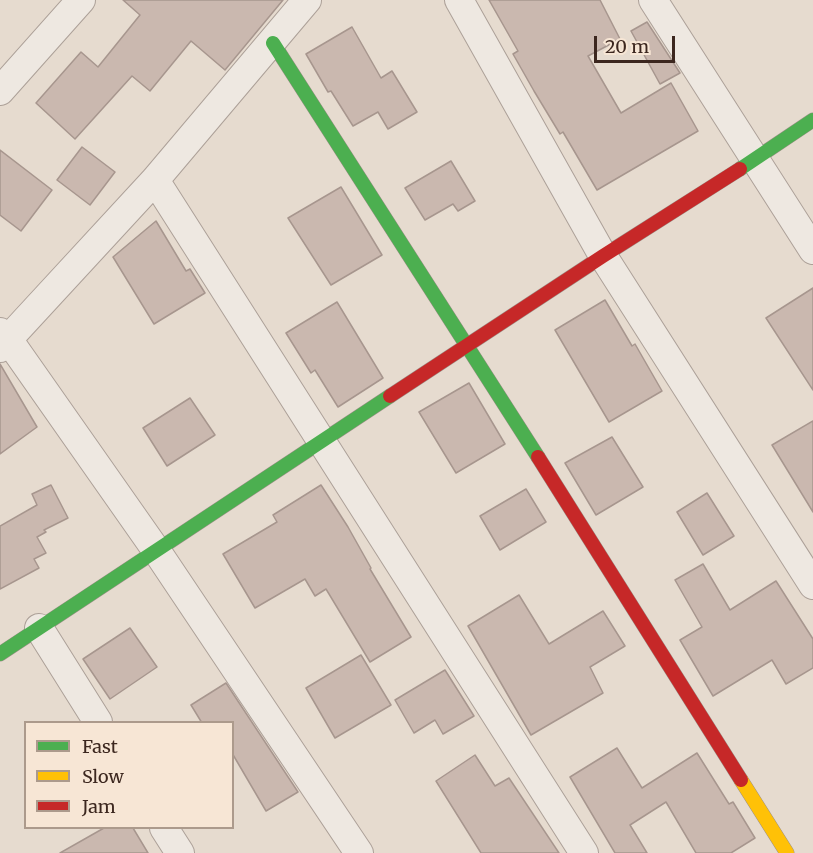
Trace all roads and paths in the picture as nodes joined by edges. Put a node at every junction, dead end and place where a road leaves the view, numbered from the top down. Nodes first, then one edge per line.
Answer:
1 (81, 0) edge
2 (307, 0) edge
3 (459, 0) edge
4 (652, 0) edge
5 (273, 43) junction
6 (0, 91) edge
7 (813, 120) edge
8 (757, 159) junction
9 (155, 180) junction
10 (813, 250) edge
11 (603, 256) junction
12 (3, 339) edge
13 (468, 346) junction
14 (321, 440) junction
15 (156, 550) junction
16 (813, 585) edge
17 (39, 628) junction
18 (0, 654) edge
19 (97, 721) edge
20 (165, 829) edge
21 (180, 853) edge
22 (359, 853) edge
23 (584, 853) edge
24 (787, 853) edge

1 - 6 street
2 - 5 street
3 - 11 street
4 - 8 street
5 - 9 street
5 - 13 street
7 - 8 street
8 - 10 street
8 - 11 street
9 - 12 street
9 - 14 street
11 - 13 street
11 - 16 street
12 - 15 street
13 - 14 street
13 - 24 street
14 - 15 street
14 - 23 street
15 - 17 street
15 - 22 street
17 - 18 street
17 - 19 street
20 - 21 street

